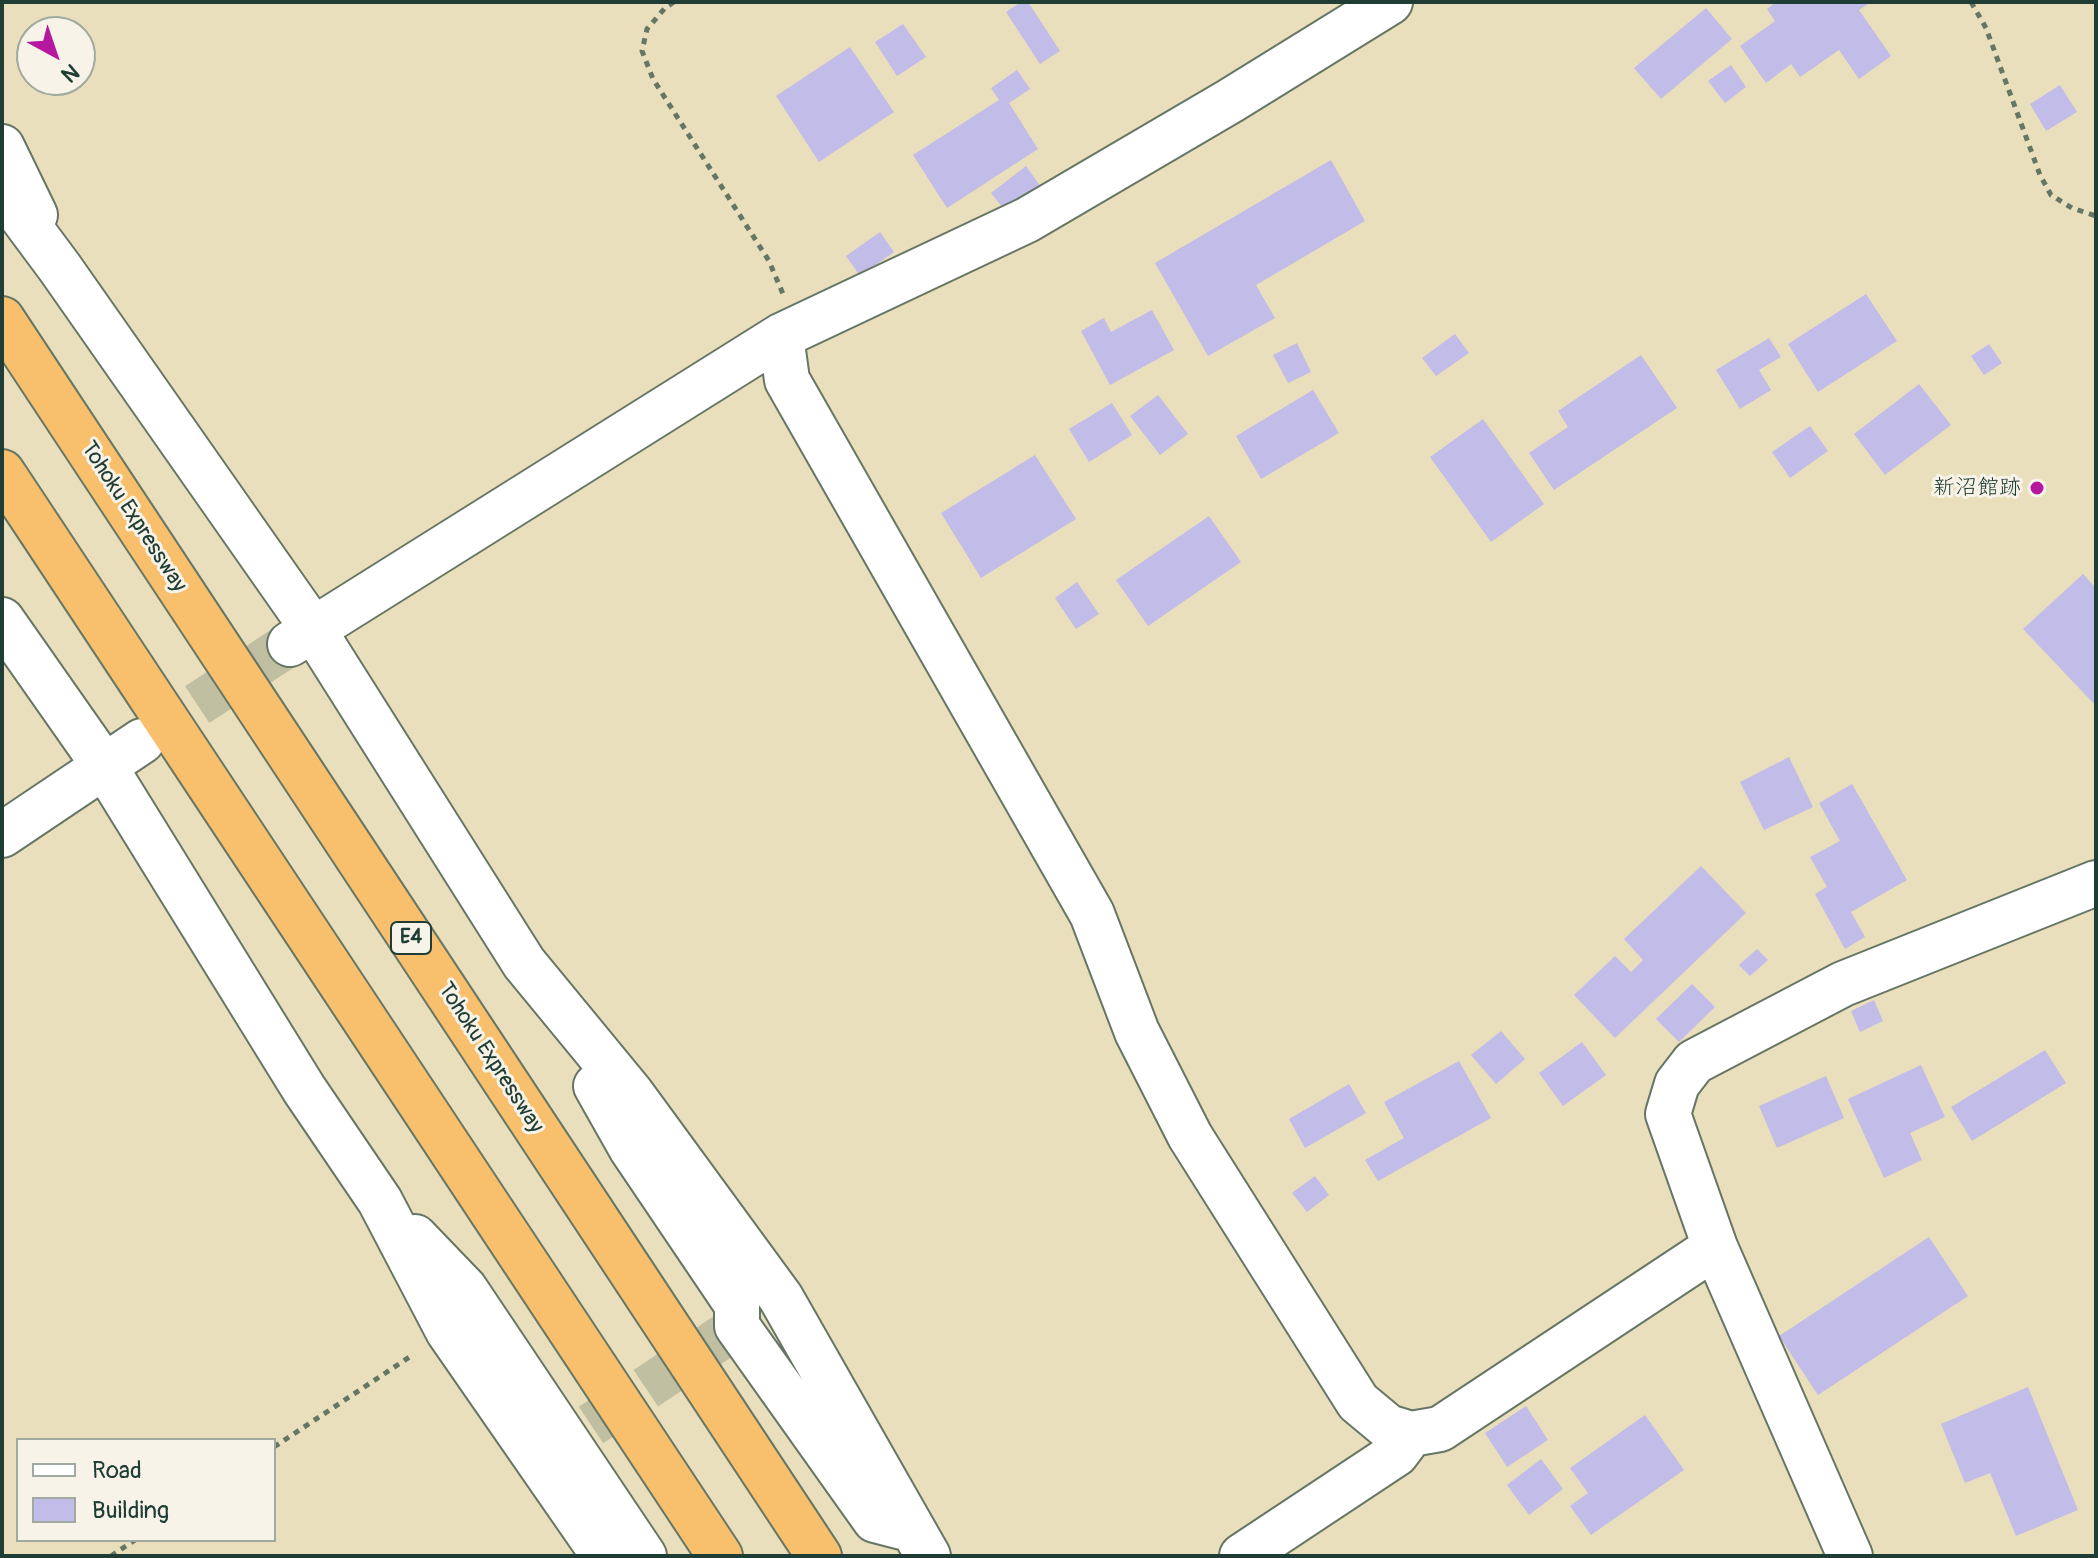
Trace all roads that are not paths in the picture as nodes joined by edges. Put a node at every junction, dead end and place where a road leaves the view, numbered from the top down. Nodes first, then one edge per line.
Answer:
1 (1390, 2) edge
2 (2, 147) edge
3 (2, 190) edge
4 (60, 268) junction
5 (2, 319) edge
6 (787, 333) junction
7 (2, 472) edge
8 (2, 620) edge
9 (300, 637) junction
10 (142, 741) tunnel mouth
11 (105, 767) junction
12 (2, 835) edge
13 (2096, 883) edge
14 (524, 963) junction
15 (380, 1201) junction
16 (1715, 1247) junction
17 (1411, 1434) junction
18 (919, 1542) edge
19 (1843, 1550) edge
20 (604, 1556) edge
21 (644, 1556) edge
22 (720, 1556) edge
23 (819, 1556) edge
24 (1242, 1556) edge

1 - 6 street
2 - 4 street
3 - 4 street
4 - 9 street
5 - 23 highway, Tohoku Expressway / E4
6 - 9 street
6 - 17 street
7 - 22 highway
8 - 11 street
9 - 14 street
10 - 11 street
11 - 12 street
11 - 15 street
13 - 16 street
14 - 18 street
14 - 18 street
15 - 20 street
15 - 21 street
16 - 17 street
16 - 19 street
17 - 24 street

